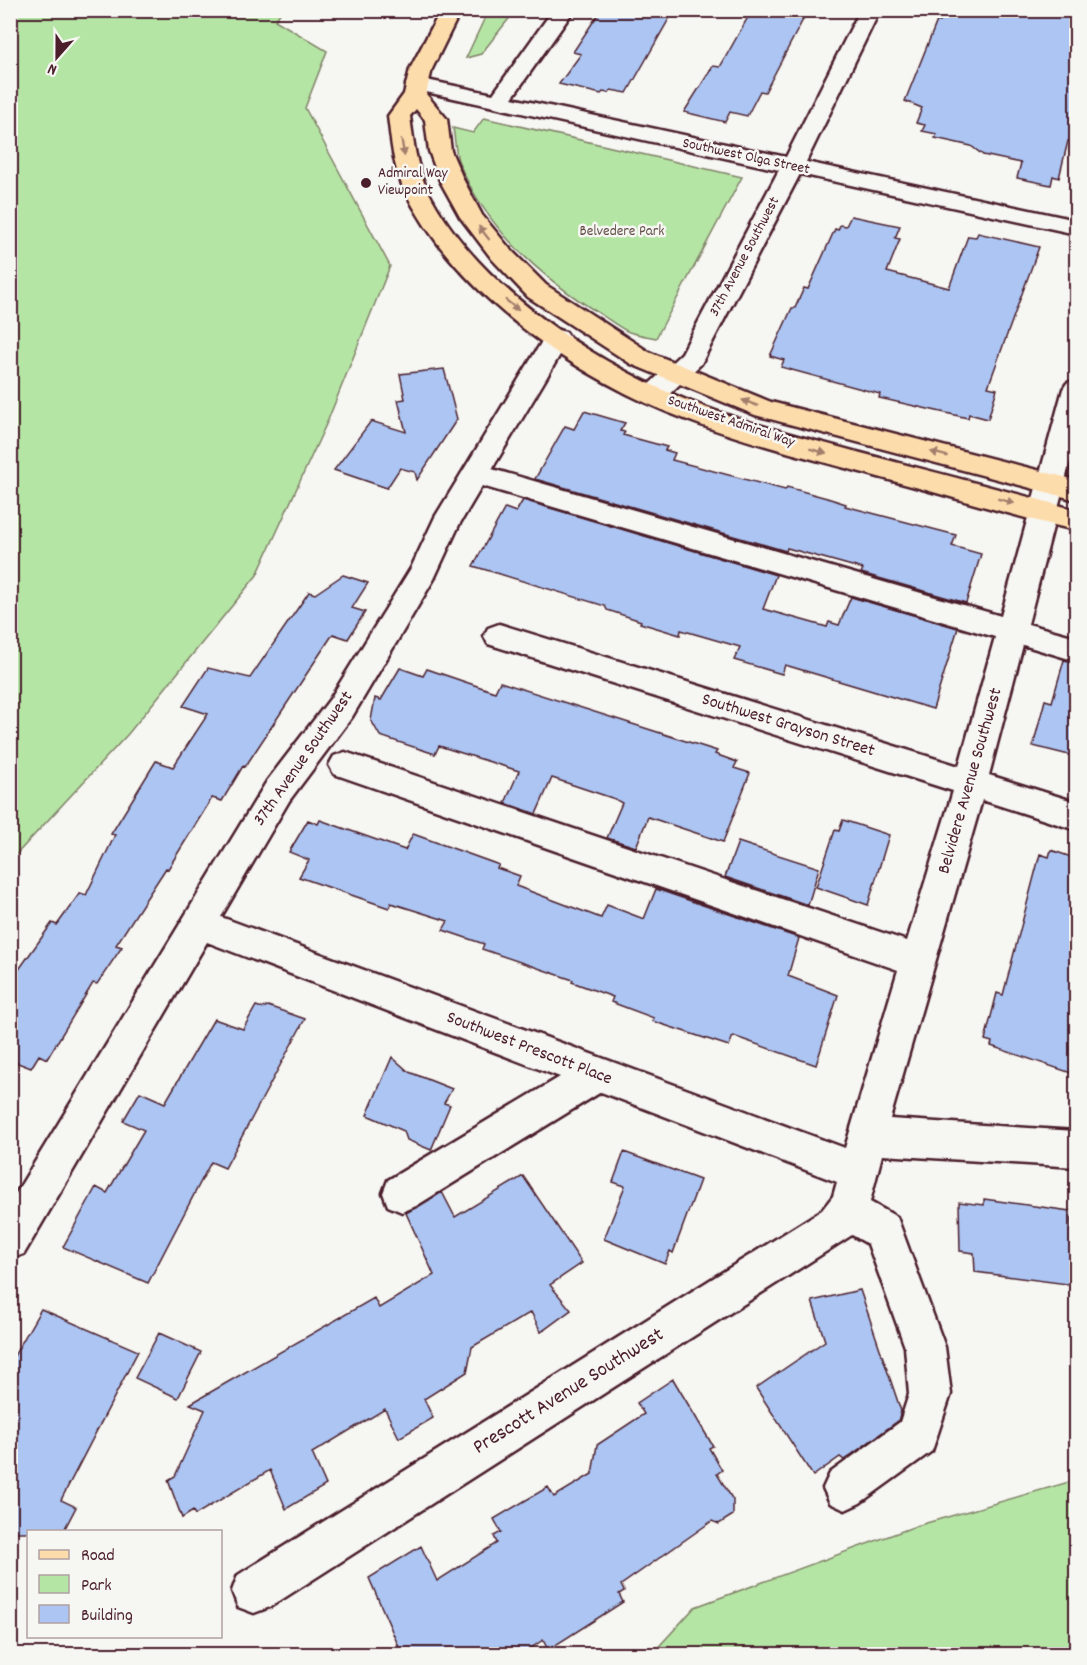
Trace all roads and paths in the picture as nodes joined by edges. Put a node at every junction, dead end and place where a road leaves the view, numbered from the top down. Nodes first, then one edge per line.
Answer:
1 (451, 10) edge
2 (564, 10) edge
3 (870, 10) edge
4 (416, 90) junction
5 (498, 102) junction
6 (792, 167) junction
7 (1077, 227) edge
8 (557, 339) junction
9 (675, 374) junction
10 (1077, 389) edge
11 (652, 395) junction
12 (475, 474) junction
13 (1058, 495) edge
14 (1077, 520) edge
15 (1012, 630) junction
16 (499, 636) dead end
17 (1077, 649) edge
18 (345, 765) dead end
19 (971, 783) junction
20 (1077, 816) edge
21 (200, 924) junction
22 (920, 961) junction
23 (597, 1075) junction
24 (1077, 1149) edge
25 (863, 1154) junction
26 (402, 1192) dead end
27 (846, 1210) junction
28 (10, 1240) edge
29 (844, 1488) dead end
30 (254, 1591) dead end

1 - 4 main road, Southwest Admiral Way
2 - 5 street
3 - 6 street, 37th Avenue Southwest
4 - 5 street, Southwest Olga Street
4 -> 8 main road, Southwest Admiral Way
9 -> 4 main road, Southwest Admiral Way
5 - 6 street, Southwest Olga Street
6 - 7 street, Southwest Olga Street
6 - 9 street, 37th Avenue Southwest
8 - 11 main road, Southwest Admiral Way
8 - 12 street, 37th Avenue Southwest
9 - 11 street, 37th Avenue Southwest
13 -> 9 main road, Southwest Admiral Way
10 - 13 street, Belvidere Avenue Southwest
11 -> 13 main road, Southwest Admiral Way
12 - 15 street
12 - 21 street, 37th Avenue Southwest
13 - 14 main road, Southwest Admiral Way
13 - 15 street, Belvidere Avenue Southwest
15 - 17 street
15 - 19 street, Belvidere Avenue Southwest
16 - 19 street, Southwest Grayson Street
18 - 22 street
19 - 20 street, Southwest Grayson Street
19 - 22 street, Belvidere Avenue Southwest
21 - 23 street, Southwest Prescott Place
21 - 28 street, 37th Avenue Southwest
22 - 25 street, Belvidere Avenue Southwest
23 - 25 street, Southwest Prescott Place
23 - 26 street
24 - 25 street
25 - 27 street, Prescott Avenue Southwest
27 - 29 street
27 - 30 street, Prescott Avenue Southwest

